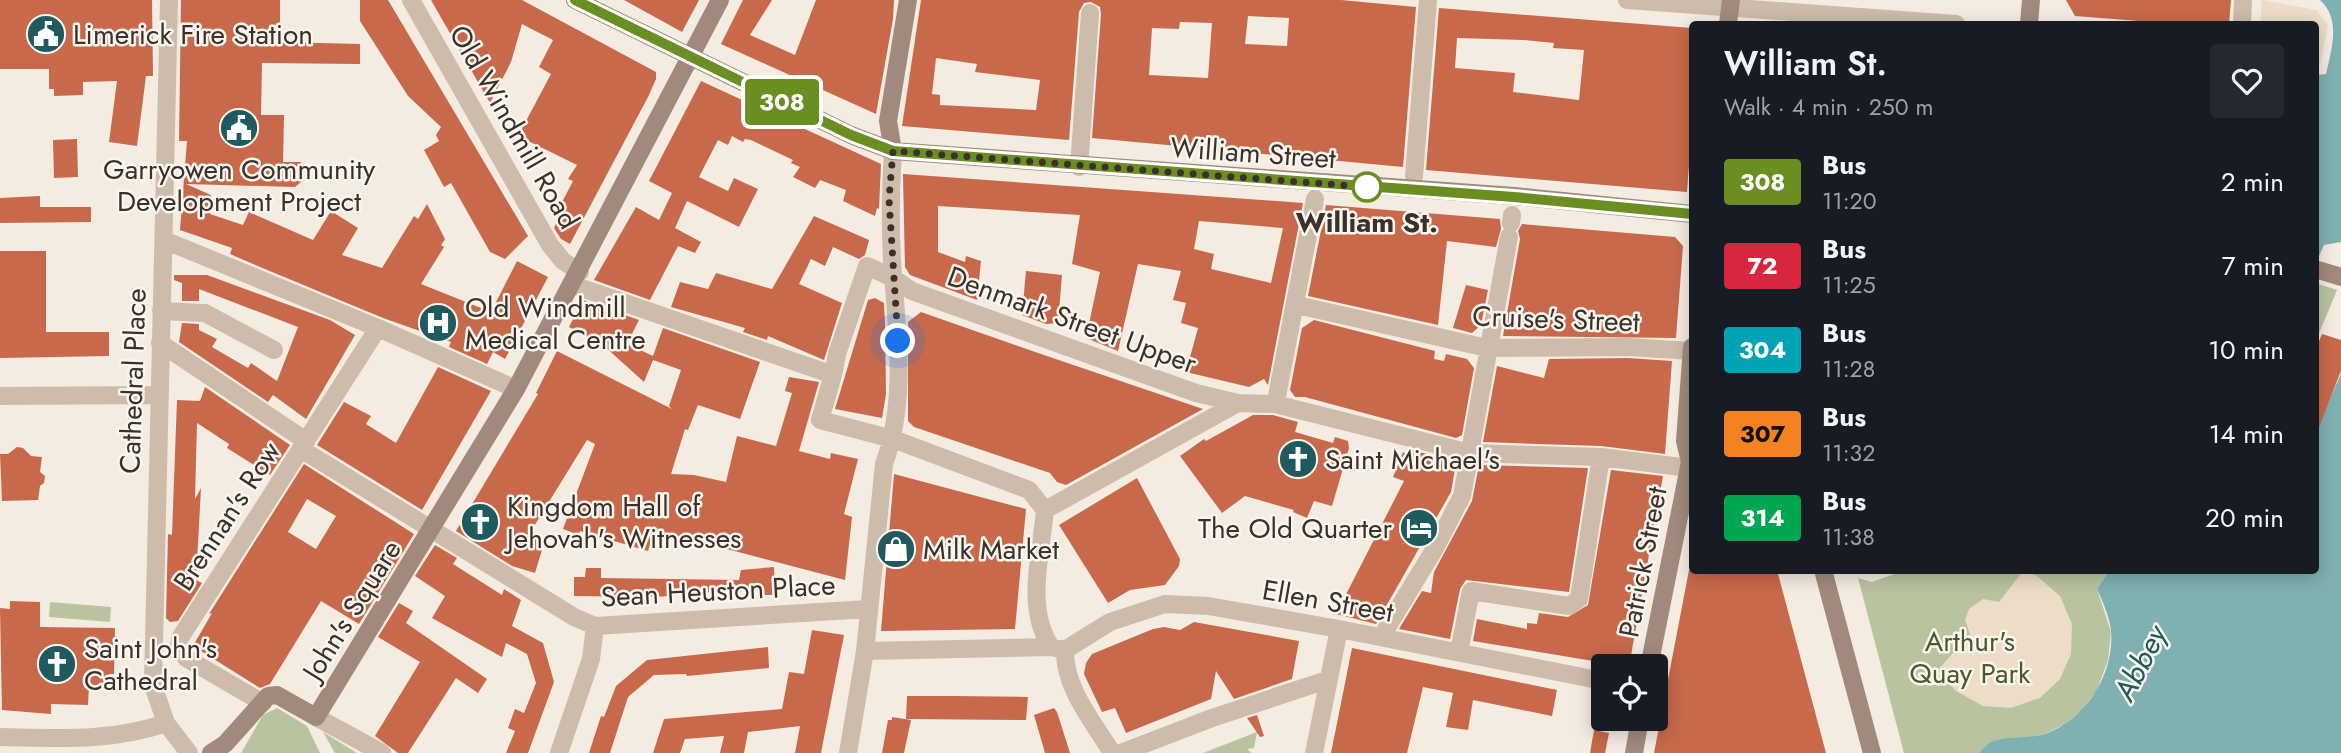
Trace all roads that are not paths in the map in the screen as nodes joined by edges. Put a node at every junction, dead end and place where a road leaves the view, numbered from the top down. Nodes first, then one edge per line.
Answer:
1 (169, 0) edge
2 (411, 0) edge
3 (575, 0) edge
4 (720, 0) edge
5 (908, 0) edge
6 (1428, 0) edge
7 (1627, 0) edge
8 (2031, 0) edge
9 (2243, 0) edge
10 (1730, 11) edge
11 (1090, 13) dead end
12 (1839, 20) edge
13 (1868, 21) edge
14 (2029, 21) edge
15 (2242, 21) edge
16 (690, 57) junction
17 (893, 151) junction
18 (1079, 167) junction
19 (1414, 176) dead end
20 (1315, 200) dead end
21 (1689, 214) edge
22 (1511, 225) dead end
23 (164, 240) junction
24 (2319, 270) edge
25 (2341, 277) edge
26 (577, 278) junction
27 (893, 278) junction
28 (1297, 305) junction
29 (161, 312) junction
30 (378, 328) junction
31 (160, 343) junction
32 (1487, 348) junction
33 (274, 349) dead end
34 (1689, 349) edge
35 (833, 374) junction
36 (1689, 388) edge
37 (516, 389) junction
38 (158, 394) junction
39 (0, 396) edge
40 (1277, 396) dead end
41 (1238, 403) junction
42 (893, 439) junction
43 (303, 445) junction
44 (1469, 453) junction
45 (1689, 456) edge
46 (1601, 457) junction
47 (1689, 463) edge
48 (1689, 473) edge
49 (1045, 510) junction
50 (432, 531) junction
51 (1824, 574) edge
52 (868, 609) junction
53 (595, 626) junction
54 (1339, 629) junction
55 (1386, 629) dead end
56 (1058, 648) junction
57 (865, 651) junction
58 (1459, 652) junction
59 (1652, 654) edge
60 (1591, 679) edge
61 (1327, 680) junction
62 (263, 704) junction
63 (316, 718) junction
64 (166, 723) junction
65 (1638, 731) edge
66 (0, 737) edge
67 (189, 753) edge
68 (211, 753) edge
69 (382, 753) edge
70 (559, 753) edge
71 (849, 753) edge
72 (1112, 753) edge
73 (1121, 753) edge
74 (1314, 753) edge
75 (1634, 753) edge
76 (1872, 753) edge

1 - 23 street, Cathedral Place
2 - 26 street, Old Windmill Road
3 - 16 main road, William Street
4 - 16 main road, John's Square
5 - 17 main road
6 - 19 street
7 - 10 street
8 - 14 main road
9 - 15 street
10 - 12 street
11 - 18 street
12 - 13 street
16 - 17 main road, William Street
16 - 26 main road, John's Square
17 - 18 main road, William Street
17 - 27 street
18 - 21 main road, William Street
20 - 28 street
22 - 32 street
23 - 29 street, Cathedral Place
23 - 30 street
24 - 25 main road
26 - 35 street
26 - 37 main road, John's Square
27 - 35 street, Denmark Street Upper
27 - 41 street, Denmark Street Upper
27 - 42 street
28 - 32 street, Cruise's Street
28 - 40 street
29 - 31 street, Cathedral Place
29 - 33 street
30 - 37 street
30 - 43 street, Brennan's Row
31 - 38 street, Cathedral Place
31 - 43 street, Sean Heuston Place
32 - 34 street, Cruise's Street
32 - 44 street
35 - 42 street
36 - 45 main road, Patrick Street
37 - 50 main road, John's Square
38 - 39 street
38 - 64 street, Cathedral Place
41 - 44 street, Denmark Street Upper
41 - 49 street
42 - 49 street
42 - 52 street
43 - 50 street, Sean Heuston Place
43 - 62 street, Brennan's Row
44 - 46 street, Denmark Street Upper
44 - 55 street
46 - 47 street, Denmark Street Upper
46 - 58 street
48 - 59 main road, Patrick Street
49 - 56 street
50 - 53 street, Sean Heuston Place
50 - 63 main road, John's Square
51 - 76 main road
52 - 53 street, Sean Heuston Place
52 - 57 street
53 - 70 street
54 - 56 street, Ellen Street
54 - 58 street, Ellen Street
54 - 61 street
56 - 57 street
56 - 72 street
57 - 71 street
58 - 60 street, Ellen Street
61 - 73 street
61 - 74 street
62 - 63 main road, John's Square
62 - 68 main road
63 - 69 street, John's Square
64 - 66 street
64 - 67 street, Cathedral Place
65 - 75 main road

